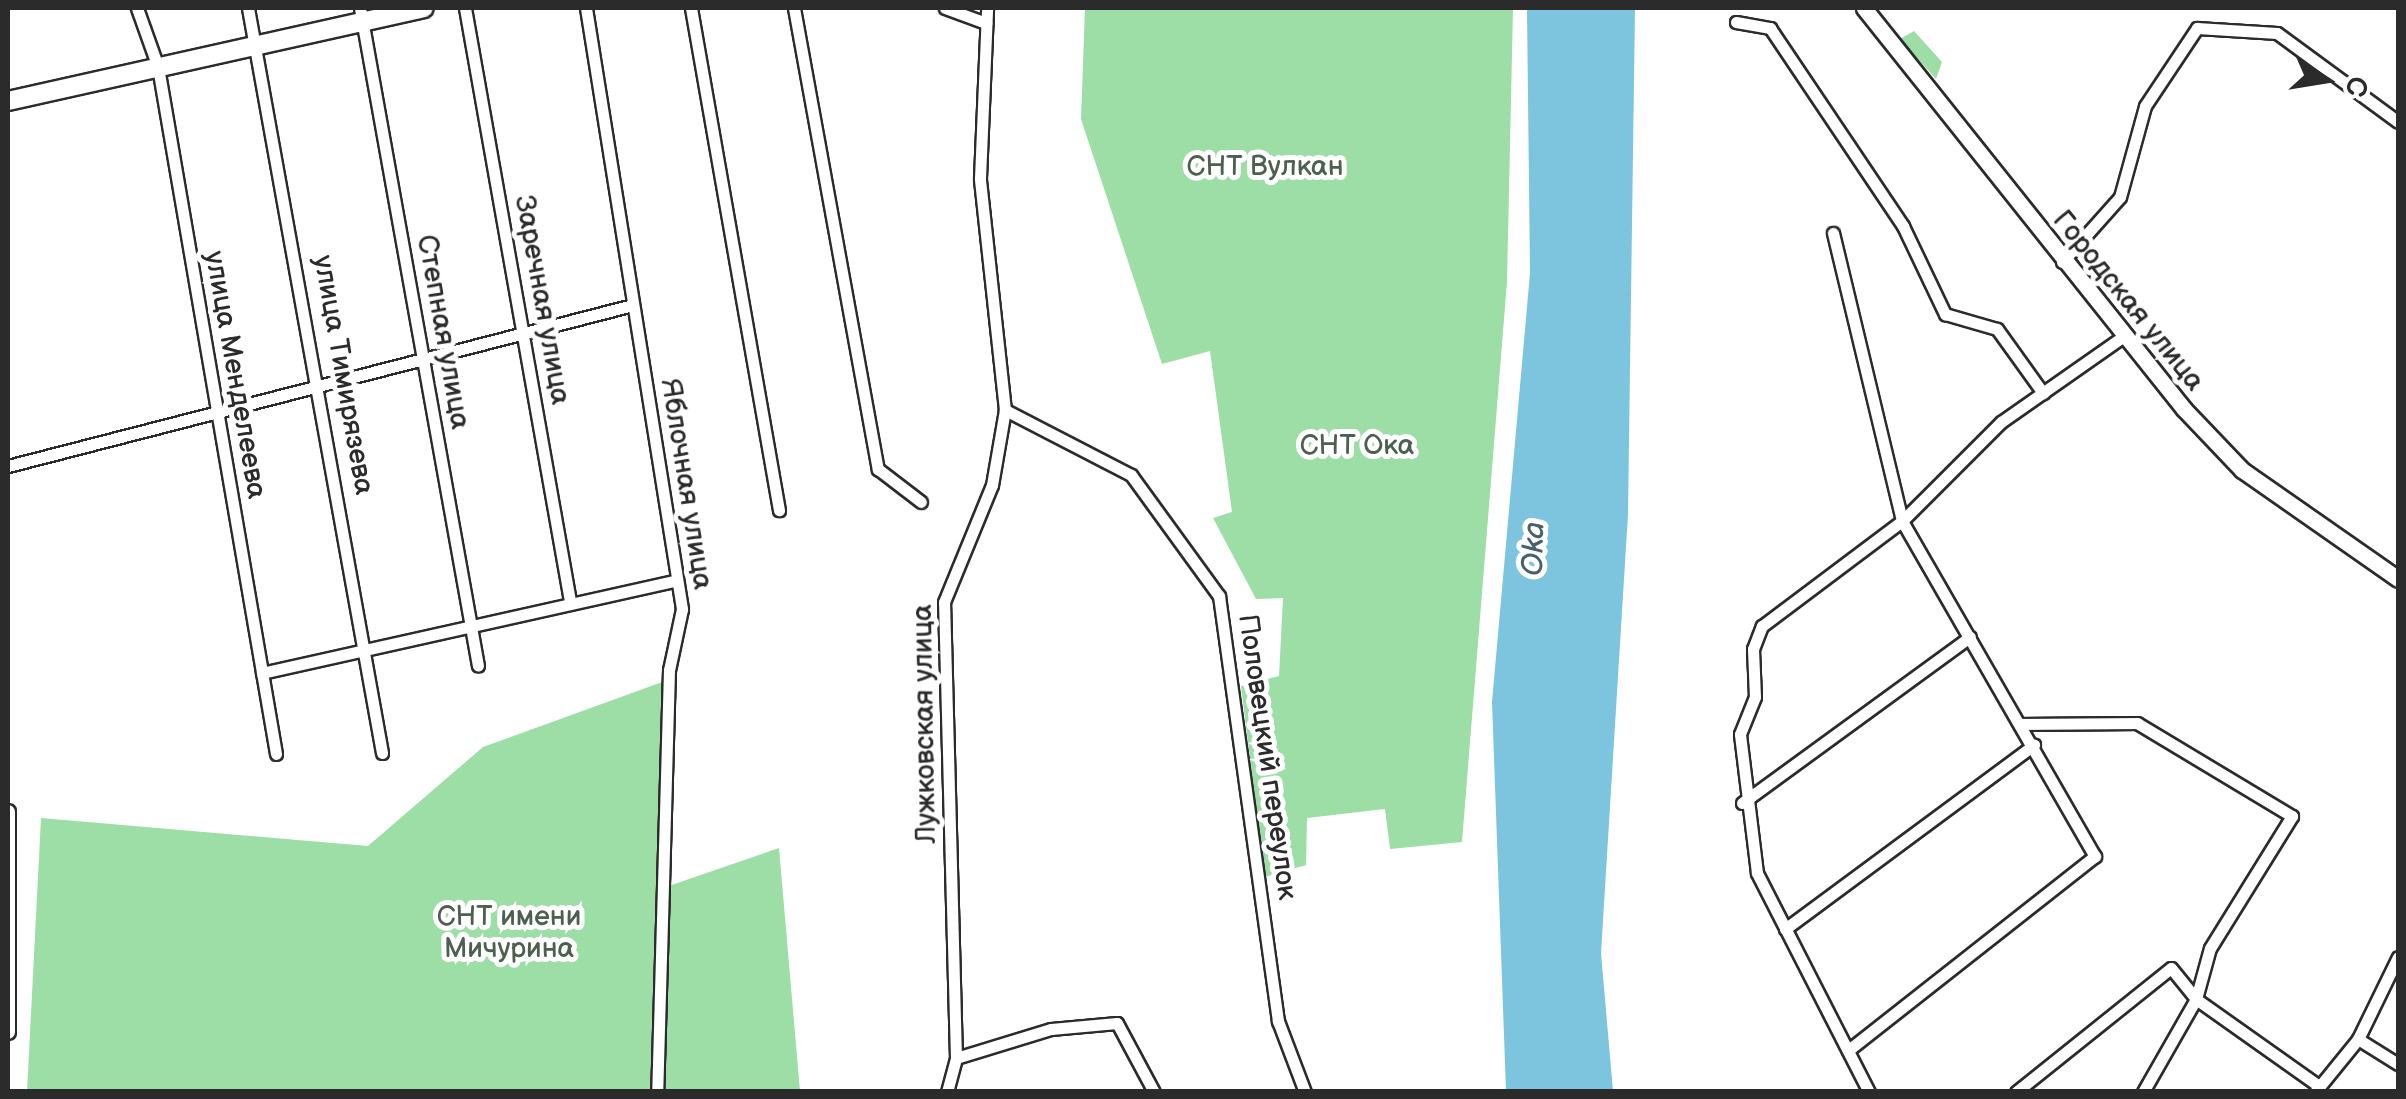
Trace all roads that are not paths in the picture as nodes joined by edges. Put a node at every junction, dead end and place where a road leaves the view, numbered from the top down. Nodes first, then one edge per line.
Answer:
1 (138, 8) edge
2 (248, 8) edge
3 (424, 8) edge
4 (465, 8) edge
5 (691, 8) edge
6 (794, 8) edge
7 (945, 8) edge
8 (987, 8) edge
9 (1864, 8) edge
10 (581, 10) edge
11 (362, 14) edge
12 (1736, 22) dead end
13 (986, 23) junction
14 (261, 44) junction
15 (158, 67) junction
16 (8, 101) edge
17 (2398, 122) edge
18 (1833, 233) dead end
19 (2062, 262) junction
20 (629, 306) junction
21 (522, 335) junction
22 (2124, 336) junction
23 (422, 362) junction
24 (319, 383) junction
25 (2044, 393) junction
26 (1005, 410) junction
27 (217, 412) junction
28 (8, 466) edge
29 (921, 502) dead end
30 (779, 510) dead end
31 (1902, 521) junction
32 (2398, 579) edge
33 (677, 580) junction
34 (570, 602) junction
35 (470, 626) junction
36 (1970, 637) junction
37 (364, 647) junction
38 (478, 666) dead end
39 (262, 673) junction
40 (2022, 724) junction
41 (2034, 746) junction
42 (276, 754) dead end
43 (382, 754) dead end
44 (1742, 802) junction
45 (8, 812) edge
46 (1785, 930) junction
47 (2398, 957) edge
48 (2196, 999) junction
49 (8, 1032) edge
50 (2358, 1039) junction
51 (1850, 1049) junction
52 (956, 1058) junction
53 (2398, 1064) edge
54 (2317, 1089) edge
55 (657, 1092) edge
56 (946, 1092) edge
57 (1154, 1092) edge
58 (1305, 1092) edge
59 (1869, 1092) edge
60 (2016, 1092) edge
61 (2143, 1092) edge

1 - 15 street, улица Менделеева
2 - 14 street, улица Тимирязева
3 - 11 highway
4 - 21 street, Заречная улица
5 - 30 street
6 - 29 street
7 - 13 street
8 - 13 street, Лужковская улица
9 - 19 main road, Городская улица
10 - 20 street, Яблочная улица
11 - 14 highway
11 - 23 street, Степная улица
12 - 25 street
13 - 26 street, Лужковская улица
14 - 15 highway
14 - 24 street, улица Тимирязева
15 - 16 highway
15 - 27 street, улица Менделеева
17 - 19 street
18 - 31 street
19 - 22 main road, Городская улица
20 - 21 street
20 - 33 street, Яблочная улица
21 - 23 street
21 - 34 street, Заречная улица
22 - 25 street
22 - 32 main road, Городская улица
23 - 24 street
23 - 35 street, Степная улица
24 - 27 street
24 - 37 street, улица Тимирязева
25 - 31 street
26 - 52 street, Лужковская улица
26 - 58 street, Половецкий переулок
27 - 28 street
27 - 39 street, улица Менделеева
31 - 36 street
31 - 44 street
33 - 34 street
33 - 55 street, Яблочная улица
34 - 35 street
35 - 37 street
35 - 38 street, Степная улица
36 - 40 street
36 - 44 street
37 - 39 street
37 - 43 street, улица Тимирязева
39 - 42 street, улица Менделеева
40 - 41 street
40 - 48 street
41 - 46 street
41 - 51 street
44 - 46 street
45 - 49 street
46 - 51 street
47 - 50 street
48 - 54 street
48 - 60 street
48 - 61 street
50 - 53 street
50 - 54 street
51 - 59 street
52 - 56 street, Лужковская улица
52 - 57 street

